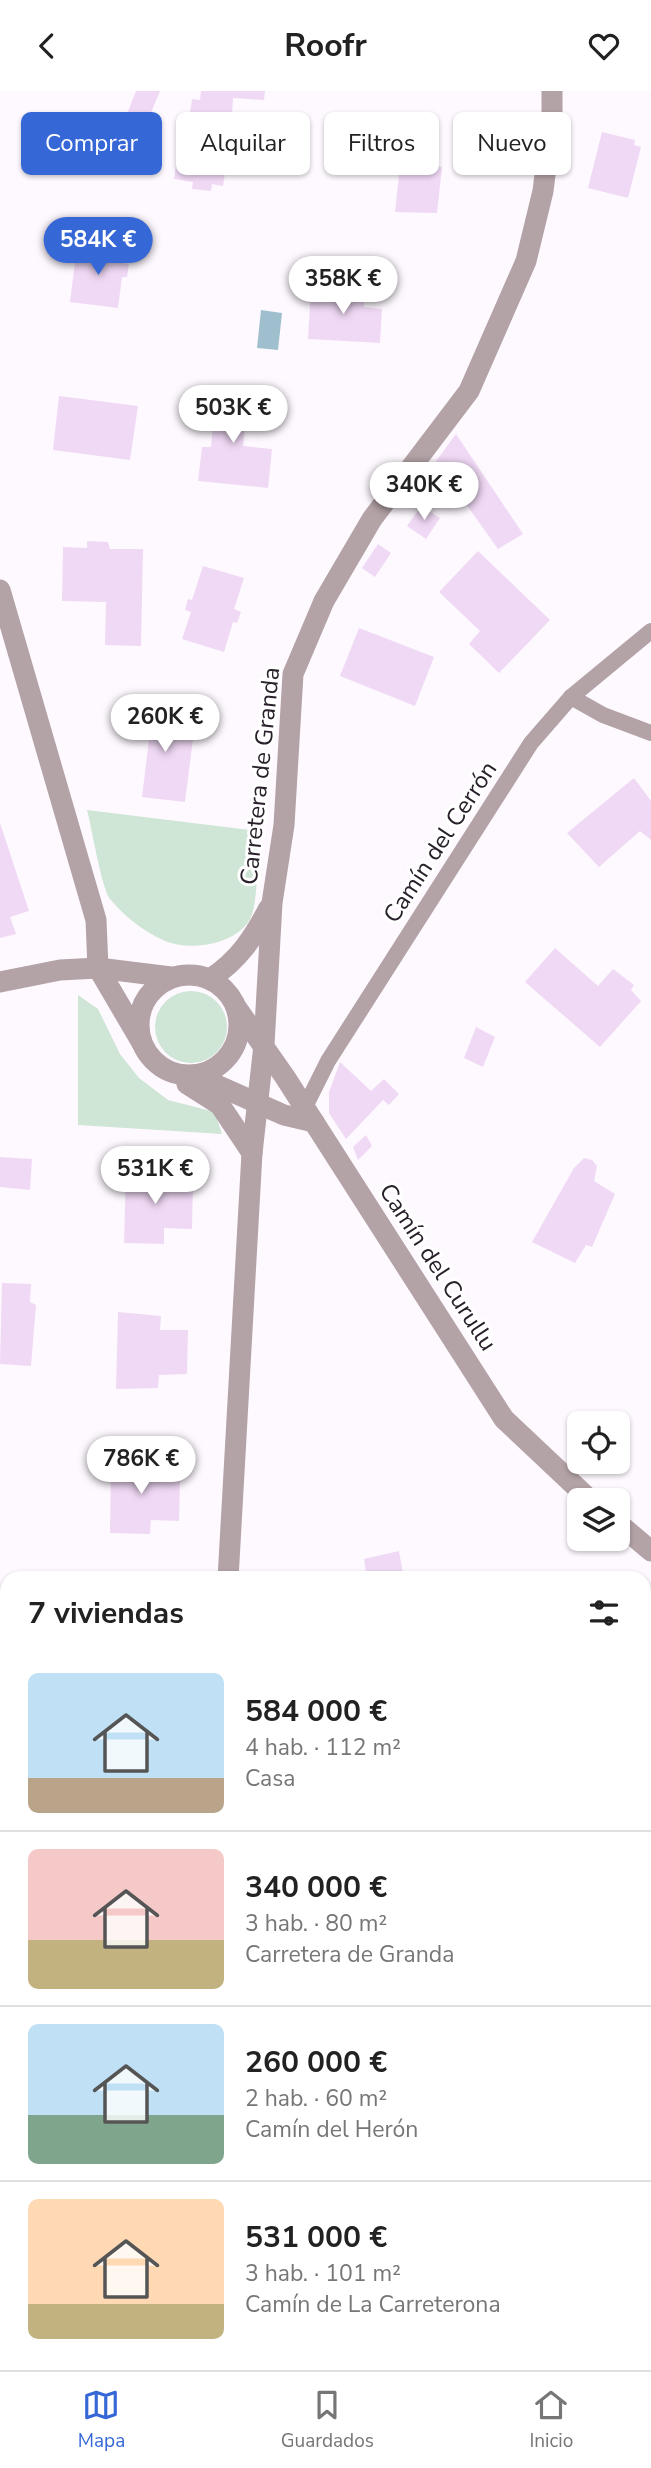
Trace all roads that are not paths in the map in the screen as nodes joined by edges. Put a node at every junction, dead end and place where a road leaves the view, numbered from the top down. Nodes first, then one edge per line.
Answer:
1 (552, 91) edge
2 (0, 590) edge
3 (651, 631) edge
4 (570, 697) junction
5 (651, 733) edge
6 (272, 903) junction
7 (98, 968) junction
8 (171, 977) junction
9 (210, 979) junction
10 (0, 982) edge
11 (236, 1007) junction
12 (142, 1043) junction
13 (264, 1045) junction
14 (168, 1071) junction
15 (200, 1074) junction
16 (258, 1103) junction
17 (309, 1114) junction
18 (284, 1115) junction
19 (252, 1153) junction
20 (577, 1488) edge
21 (630, 1533) edge
22 (651, 1551) edge
23 (228, 1571) edge

1 - 6 street, Carretera de Granda
2 - 7 street
3 - 4 lane, Camín del Cerrón
4 - 5 lane
4 - 17 lane, Camín del Cerrón
6 - 9 street, Carretera de Granda
6 - 13 street, Carretera de Granda
7 - 8 street
7 - 10 street
7 - 12 street
8 - 9 street
8 - 12 street
9 - 11 street
11 - 13 street, Camín del Curullu
11 - 15 street
12 - 14 street
13 - 15 street
13 - 16 street, Carretera de Granda
13 - 17 street, Camín del Curullu
14 - 15 street
14 - 19 street
15 - 16 street
16 - 18 street
16 - 19 street, Carretera de Granda
17 - 18 street
17 - 20 street, Camín del Curullu
18 - 19 street
19 - 23 street, Carretera de Granda
21 - 22 street

